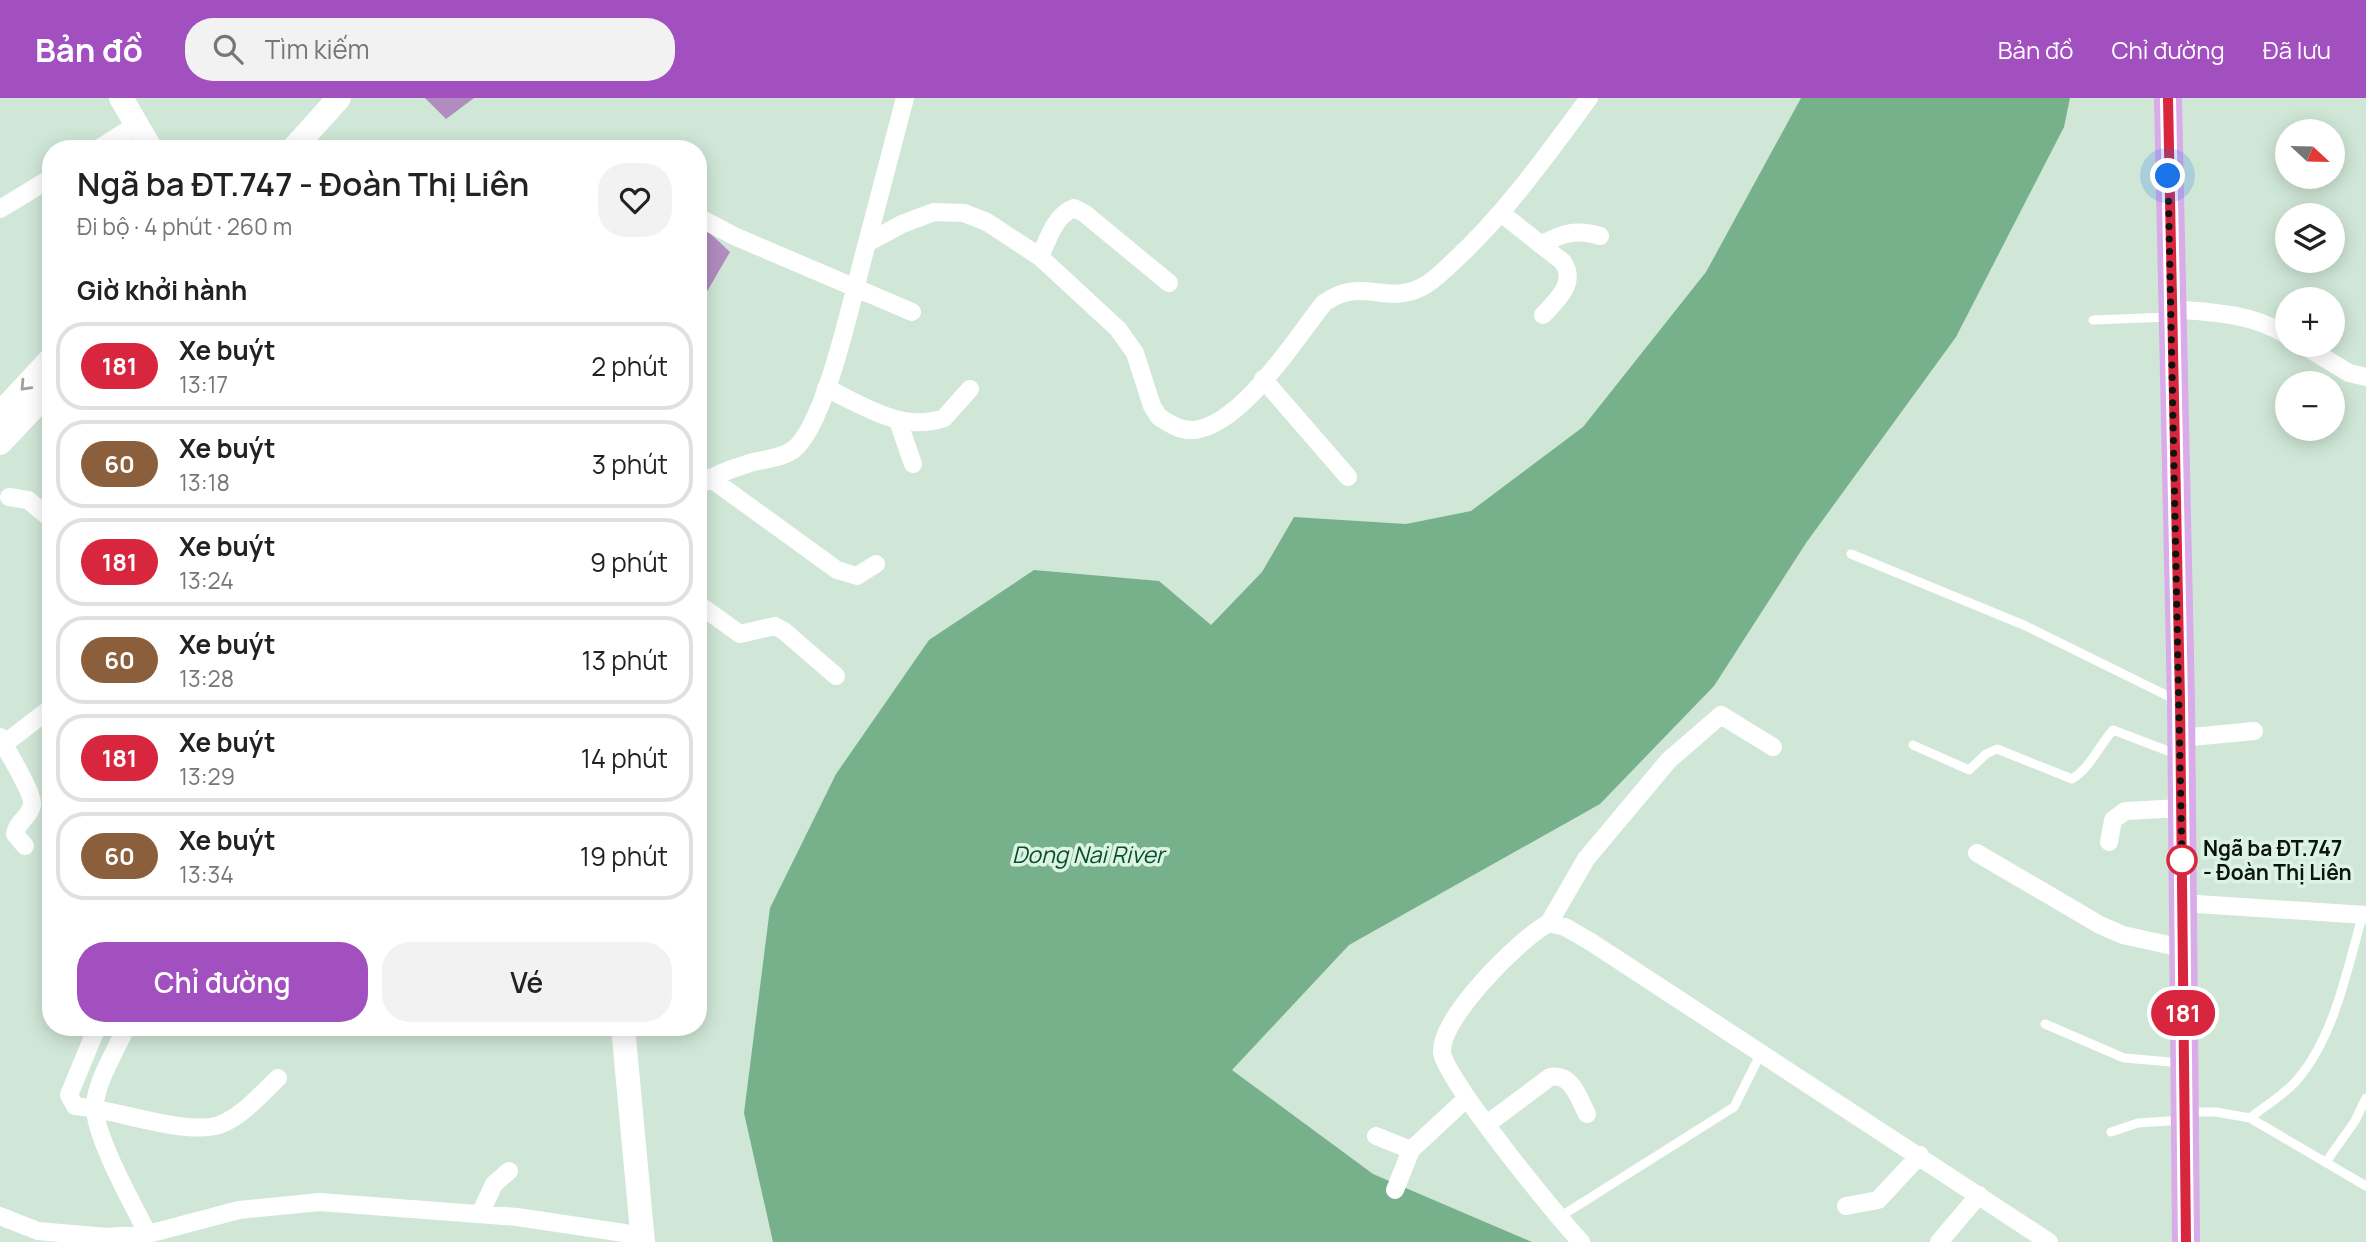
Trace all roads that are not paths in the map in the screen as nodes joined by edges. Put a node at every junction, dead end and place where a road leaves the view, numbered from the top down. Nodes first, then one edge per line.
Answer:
1 (121, 98) edge
2 (339, 98) edge
3 (905, 98) edge
4 (1589, 98) edge
5 (2168, 98) edge
6 (138, 124) junction
7 (112, 140) edge
8 (146, 140) edge
9 (301, 140) edge
10 (42, 183) edge
11 (0, 209) edge
12 (1500, 213) junction
13 (707, 222) edge
14 (1600, 236) dead end
15 (867, 243) junction
16 (1541, 245) junction
17 (1040, 257) junction
18 (1169, 283) dead end
19 (855, 286) junction
20 (912, 312) dead end
21 (2171, 313) junction
22 (1543, 315) dead end
23 (2093, 320) dead end
24 (2275, 329) edge
25 (2323, 357) edge
26 (42, 369) edge
27 (2366, 377) edge
28 (1263, 380) junction
29 (826, 388) junction
30 (970, 389) dead end
31 (42, 398) edge
32 (0, 414) edge
33 (898, 421) junction
34 (0, 443) edge
35 (913, 464) dead end
36 (1348, 477) dead end
37 (707, 481) edge
38 (707, 484) edge
39 (9, 497) dead end
40 (42, 511) edge
41 (1851, 554) dead end
42 (876, 564) dead end
43 (707, 610) edge
44 (836, 676) dead end
45 (2180, 702) junction
46 (42, 714) edge
47 (2254, 731) dead end
48 (2, 741) edge
49 (1913, 745) dead end
50 (2181, 746) junction
51 (1773, 747) dead end
52 (2182, 808) junction
53 (2109, 842) dead end
54 (25, 846) dead end
55 (1977, 853) dead end
56 (2182, 903) junction
57 (2364, 914) edge
58 (1549, 923) junction
59 (2182, 948) junction
60 (2045, 1024) dead end
61 (93, 1036) edge
62 (122, 1036) edge
63 (624, 1036) edge
64 (1760, 1055) junction
65 (2183, 1063) junction
66 (278, 1077) dead end
67 (1467, 1098) junction
68 (2366, 1098) edge
69 (95, 1108) junction
70 (1587, 1114) dead end
71 (2184, 1116) junction
72 (2250, 1118) junction
73 (1487, 1124) junction
74 (2111, 1132) dead end
75 (1376, 1136) dead end
76 (1411, 1150) junction
77 (1920, 1155) junction
78 (2326, 1162) junction
79 (509, 1171) dead end
80 (2366, 1186) edge
81 (1395, 1190) dead end
82 (1979, 1195) junction
83 (1846, 1206) dead end
84 (480, 1214) junction
85 (0, 1216) edge
86 (1558, 1218) junction
87 (148, 1234) junction
88 (644, 1239) edge
89 (1581, 1242) edge
90 (1939, 1242) edge
91 (2049, 1242) edge
92 (2186, 1242) edge

1 - 6 street
2 - 9 street
3 - 15 street
4 - 12 street
5 - 21 main road
6 - 7 street
6 - 8 street
10 - 11 street
12 - 16 street
12 - 28 street
13 - 19 street
14 - 16 street
15 - 17 street
15 - 19 street
16 - 22 street
17 - 18 street
17 - 28 street
19 - 20 street
19 - 29 street
21 - 23 lane
21 - 24 street
21 - 45 main road
25 - 27 street
26 -> 32 street
28 - 36 street
29 - 33 street
29 - 37 street
30 - 33 street
31 - 34 street
33 - 35 street
38 - 42 street
39 - 40 street
41 - 45 lane
43 - 44 street
45 - 50 main road
46 - 48 street
47 - 50 street
48 - 54 street
49 - 50 lane
50 - 52 main road
51 - 58 street
52 - 53 street
52 - 56 main road
55 - 59 street
56 - 57 street
56 - 59 main road
57 - 72 lane
58 - 64 street
58 - 67 street
59 - 65 main road
60 - 65 lane
61 - 69 street
62 - 69 street
63 - 88 street
64 - 77 street
64 - 86 lane
65 - 71 main road
66 - 69 street
67 - 73 street
67 - 76 street
68 - 78 lane
69 - 87 street
70 - 73 street
71 - 72 lane
71 - 74 lane
71 - 92 main road
72 - 78 lane
73 - 86 street
75 - 76 street
76 - 81 street
77 - 82 street
77 - 83 street
78 - 80 lane
79 - 84 street
82 - 90 street
82 - 91 street
84 - 87 street
84 - 88 street
85 - 87 street
86 - 89 street

